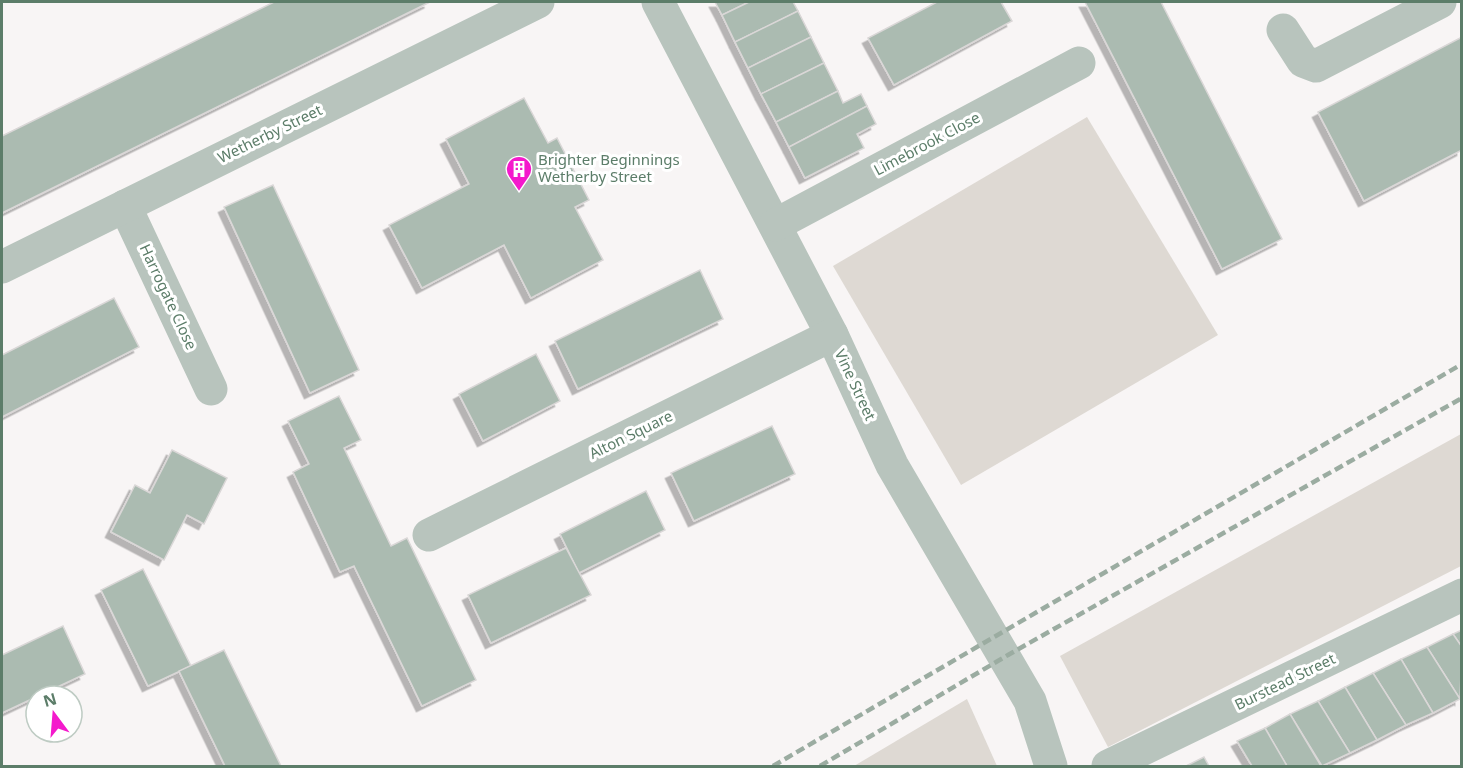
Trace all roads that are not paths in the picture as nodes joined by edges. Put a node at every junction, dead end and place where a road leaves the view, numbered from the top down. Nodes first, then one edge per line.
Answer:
1 (538, 2) edge
2 (658, 2) edge
3 (1440, 2) edge
4 (1283, 30) dead end
5 (1079, 63) dead end
6 (125, 206) junction
7 (775, 225) junction
8 (2, 267) edge
9 (832, 335) junction
10 (212, 389) dead end
11 (429, 535) dead end
12 (1461, 595) edge
13 (1051, 766) edge
14 (1108, 766) edge

1 - 6 street, Wetherby Street
2 - 7 street, Vine Street
3 - 4 street
5 - 7 street, Limebrook Close
6 - 8 street, Wetherby Street
6 - 10 street, Harrogate Close
7 - 9 street, Vine Street
9 - 11 street, Alton Square
9 - 13 street, Vine Street
12 - 14 street, Burstead Street

